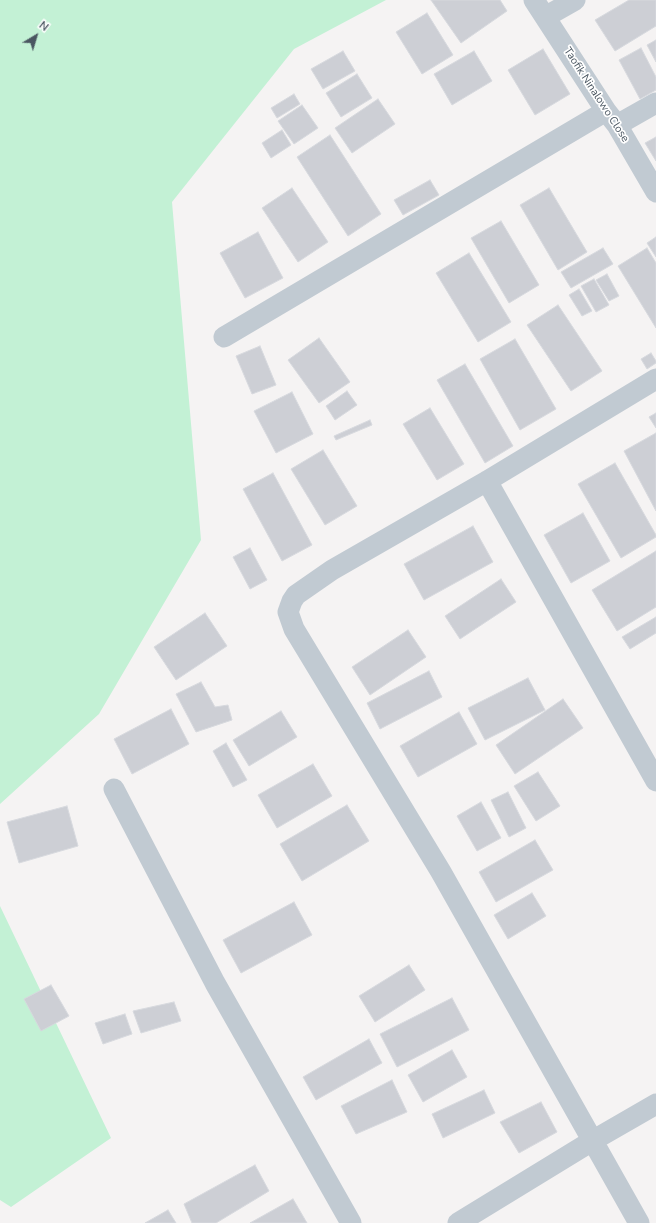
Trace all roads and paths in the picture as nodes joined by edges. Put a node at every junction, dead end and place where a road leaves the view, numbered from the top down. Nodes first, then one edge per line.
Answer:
1 (534, 0) edge
2 (575, 0) edge
3 (545, 17) junction
4 (656, 103) edge
5 (612, 118) junction
6 (656, 192) edge
7 (224, 337) dead end
8 (656, 379) edge
9 (487, 481) junction
10 (656, 781) edge
11 (114, 789) dead end
12 (656, 1104) edge
13 (592, 1141) junction
14 (351, 1223) edge
15 (458, 1223) edge
16 (639, 1223) edge

1 - 3 street, Taofik Ninalowo Close
2 - 3 street
3 - 5 street, Taofik Ninalowo Close
4 - 5 street
5 - 6 street, Taofik Ninalowo Close
5 - 7 street
8 - 9 street
9 - 10 street
9 - 13 street
11 - 14 street
12 - 13 street
13 - 15 street
13 - 16 street

